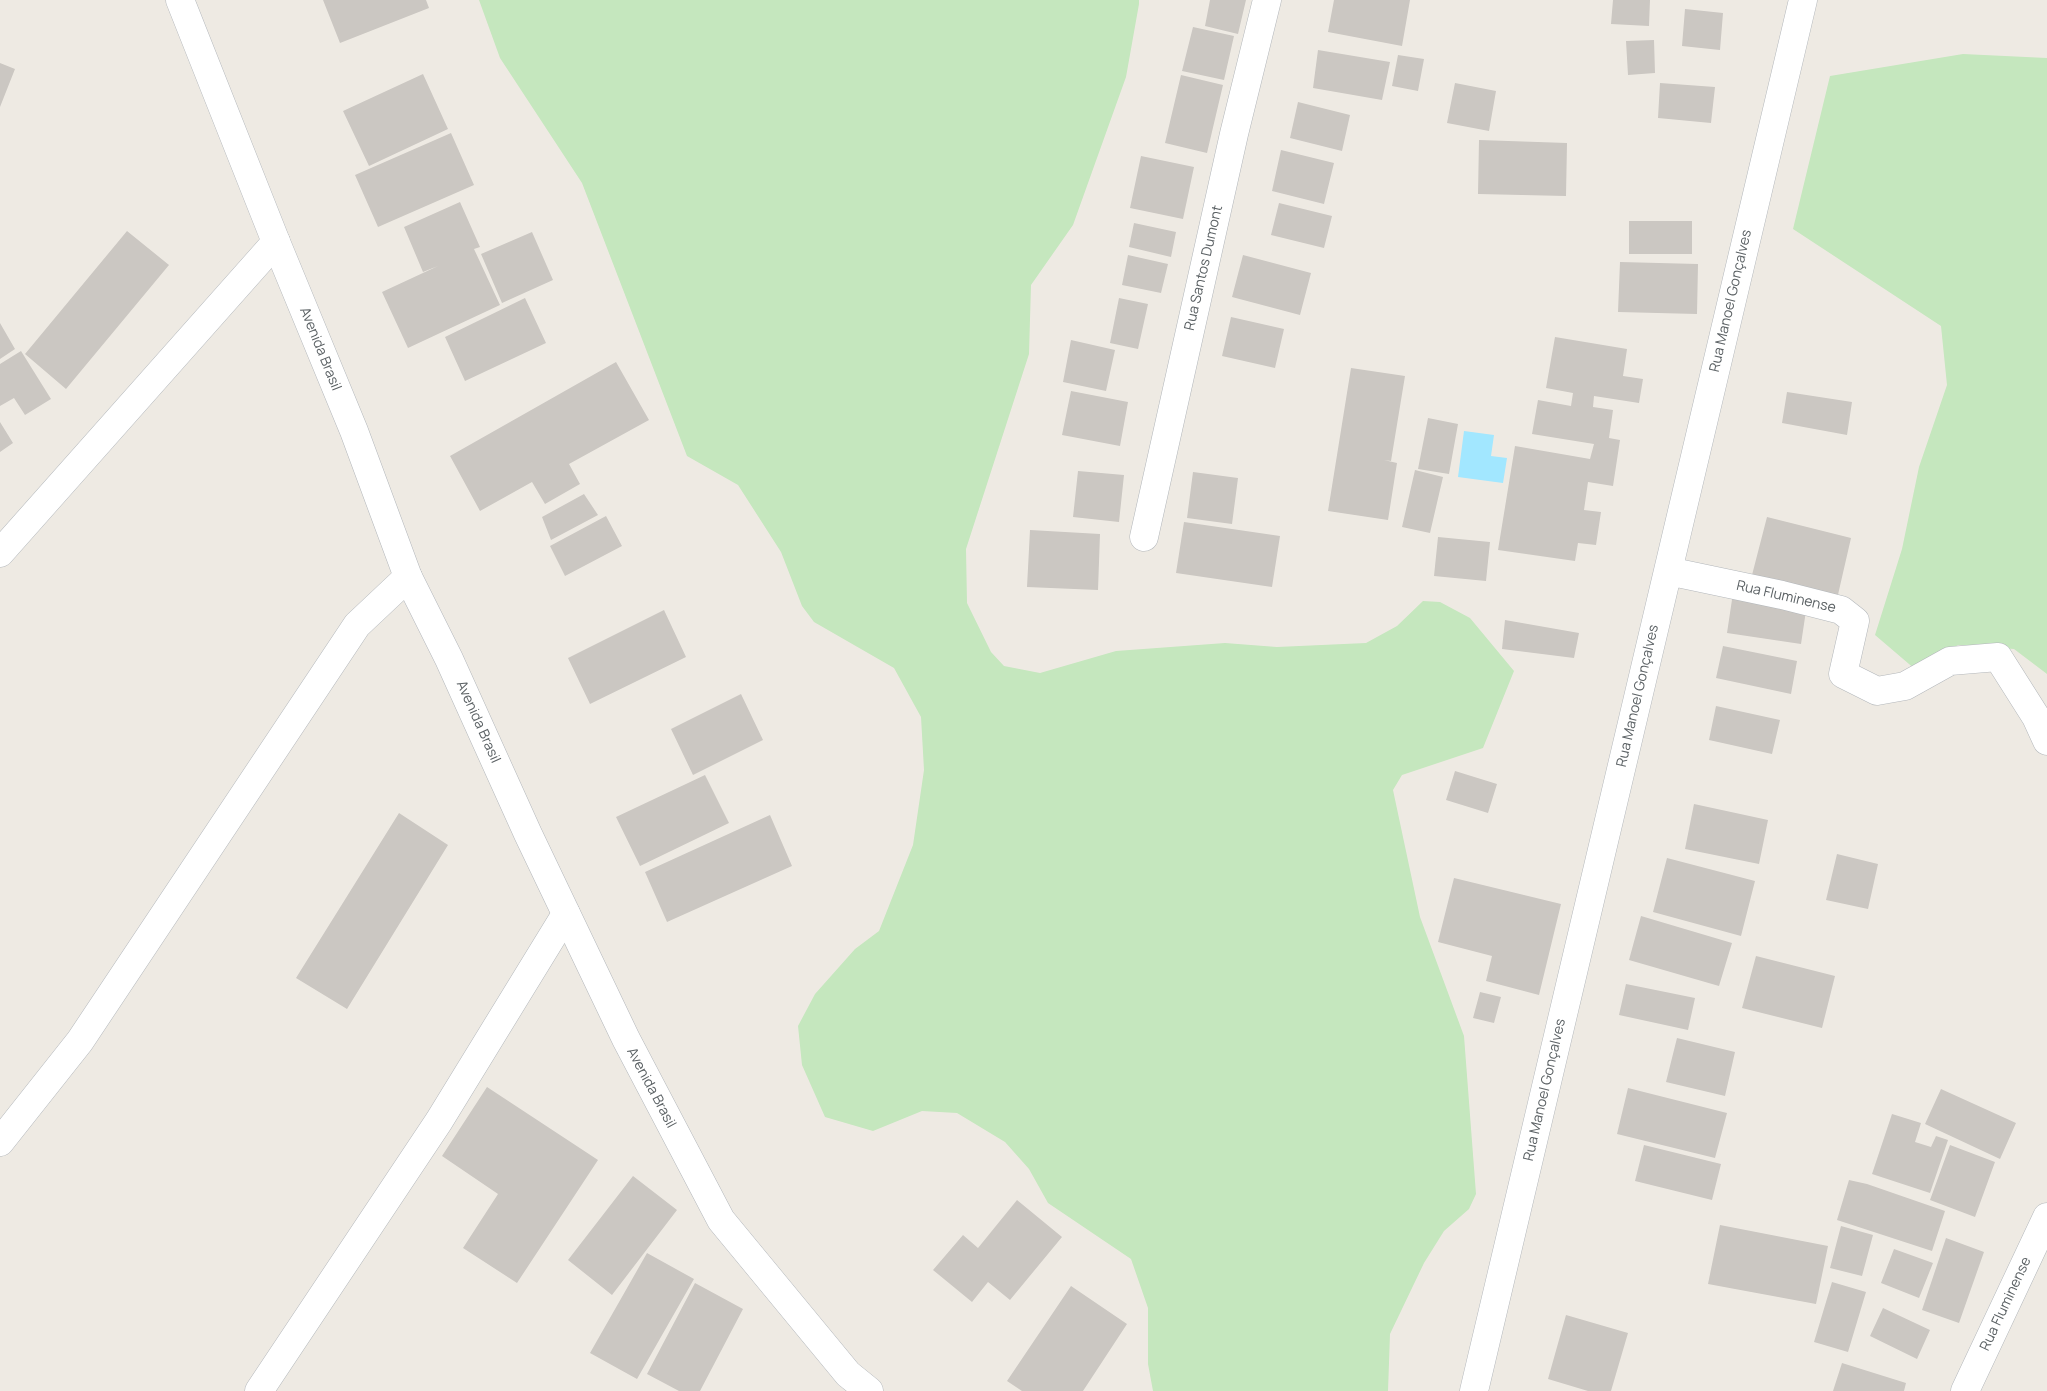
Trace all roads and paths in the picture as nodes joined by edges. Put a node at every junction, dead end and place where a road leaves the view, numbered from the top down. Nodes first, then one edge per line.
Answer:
1 (180, 0) edge
2 (1267, 0) edge
3 (1803, 0) edge
4 (276, 242) junction
5 (1144, 537) dead end
6 (0, 553) edge
7 (1668, 571) junction
8 (408, 577) junction
9 (2047, 741) edge
10 (566, 914) junction
11 (0, 1142) edge
12 (2047, 1217) edge
13 (259, 1391) edge
14 (868, 1391) edge
15 (1474, 1391) edge
16 (1965, 1391) edge

1 - 4 street, Avenida Brasil
2 - 5 street, Rua Santos Dumont
3 - 7 street, Rua Manoel Gonçalves
4 - 6 street
4 - 8 street, Avenida Brasil
7 - 9 street, Rua Fluminense
7 - 15 street, Rua Manoel Gonçalves
8 - 10 street, Avenida Brasil
8 - 11 street
10 - 13 street
10 - 14 street, Avenida Brasil
12 - 16 street, Rua Fluminense

